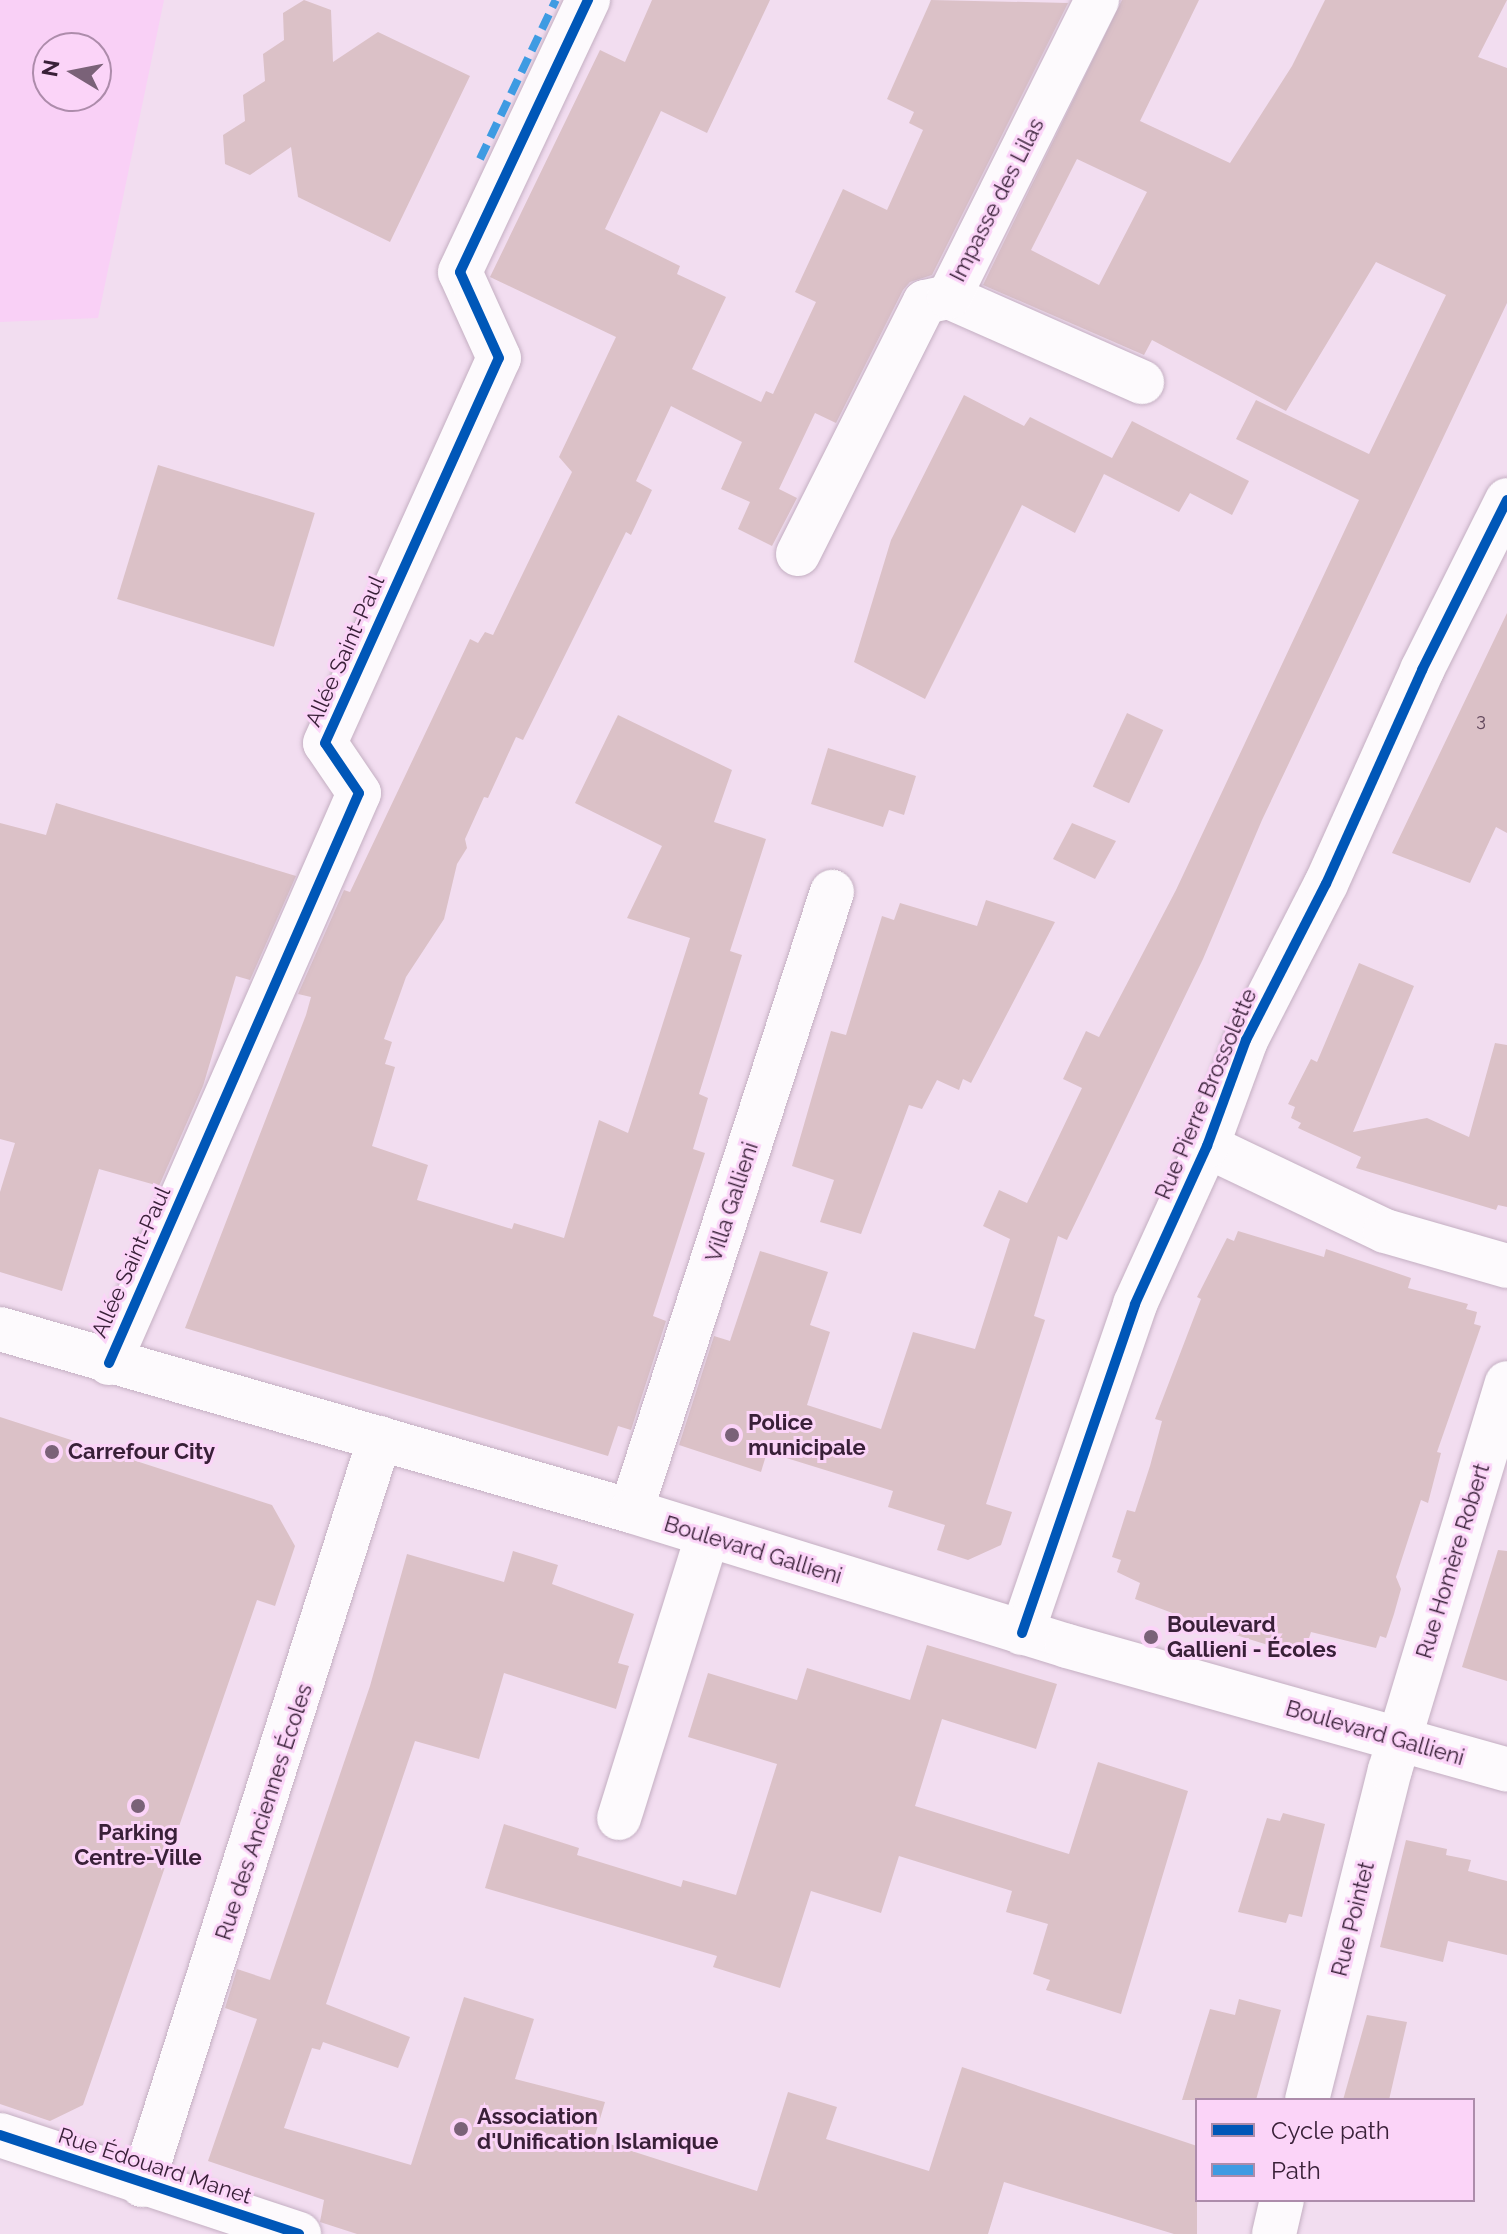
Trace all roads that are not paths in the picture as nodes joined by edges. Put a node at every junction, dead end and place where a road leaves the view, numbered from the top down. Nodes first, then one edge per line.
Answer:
1 (588, 0) edge
2 (1097, 0) edge
3 (949, 297) junction
4 (1142, 382) dead end
5 (1507, 500) edge
6 (798, 554) dead end
7 (832, 892) dead end
8 (1207, 1146) junction
9 (1507, 1266) edge
10 (0, 1329) edge
11 (109, 1363) junction
12 (1507, 1383) edge
13 (380, 1438) junction
14 (631, 1511) junction
15 (707, 1537) junction
16 (1022, 1633) junction
17 (1399, 1739) junction
18 (1507, 1770) edge
19 (619, 1818) dead end
20 (1308, 2098) edge
21 (0, 2135) edge
22 (142, 2185) junction
23 (1282, 2202) edge
24 (299, 2234) edge
25 (1274, 2234) edge

1 - 11 street, Allée Saint-Paul
2 - 3 street, Impasse des Lilas
3 - 4 street
3 - 6 street, Impasse des Lilas
5 - 8 street, Rue Pierre Brossolette
7 - 14 street, Villa Gallieni
8 - 9 street
8 - 16 street, Rue Pierre Brossolette
10 - 11 street, Boulevard Gallieni
11 - 13 street, Boulevard Gallieni
12 - 17 street, Rue Homère Robert
13 - 14 street, Boulevard Gallieni
13 - 22 street, Rue des Anciennes Écoles
14 - 15 street, Boulevard Gallieni
15 - 16 street, Boulevard Gallieni
15 - 19 street
16 - 17 street, Boulevard Gallieni
17 - 18 street, Boulevard Gallieni
17 - 20 street, Rue Pointet
21 - 22 street, Rue Édouard Manet
22 - 24 street, Rue Édouard Manet
23 - 25 street

